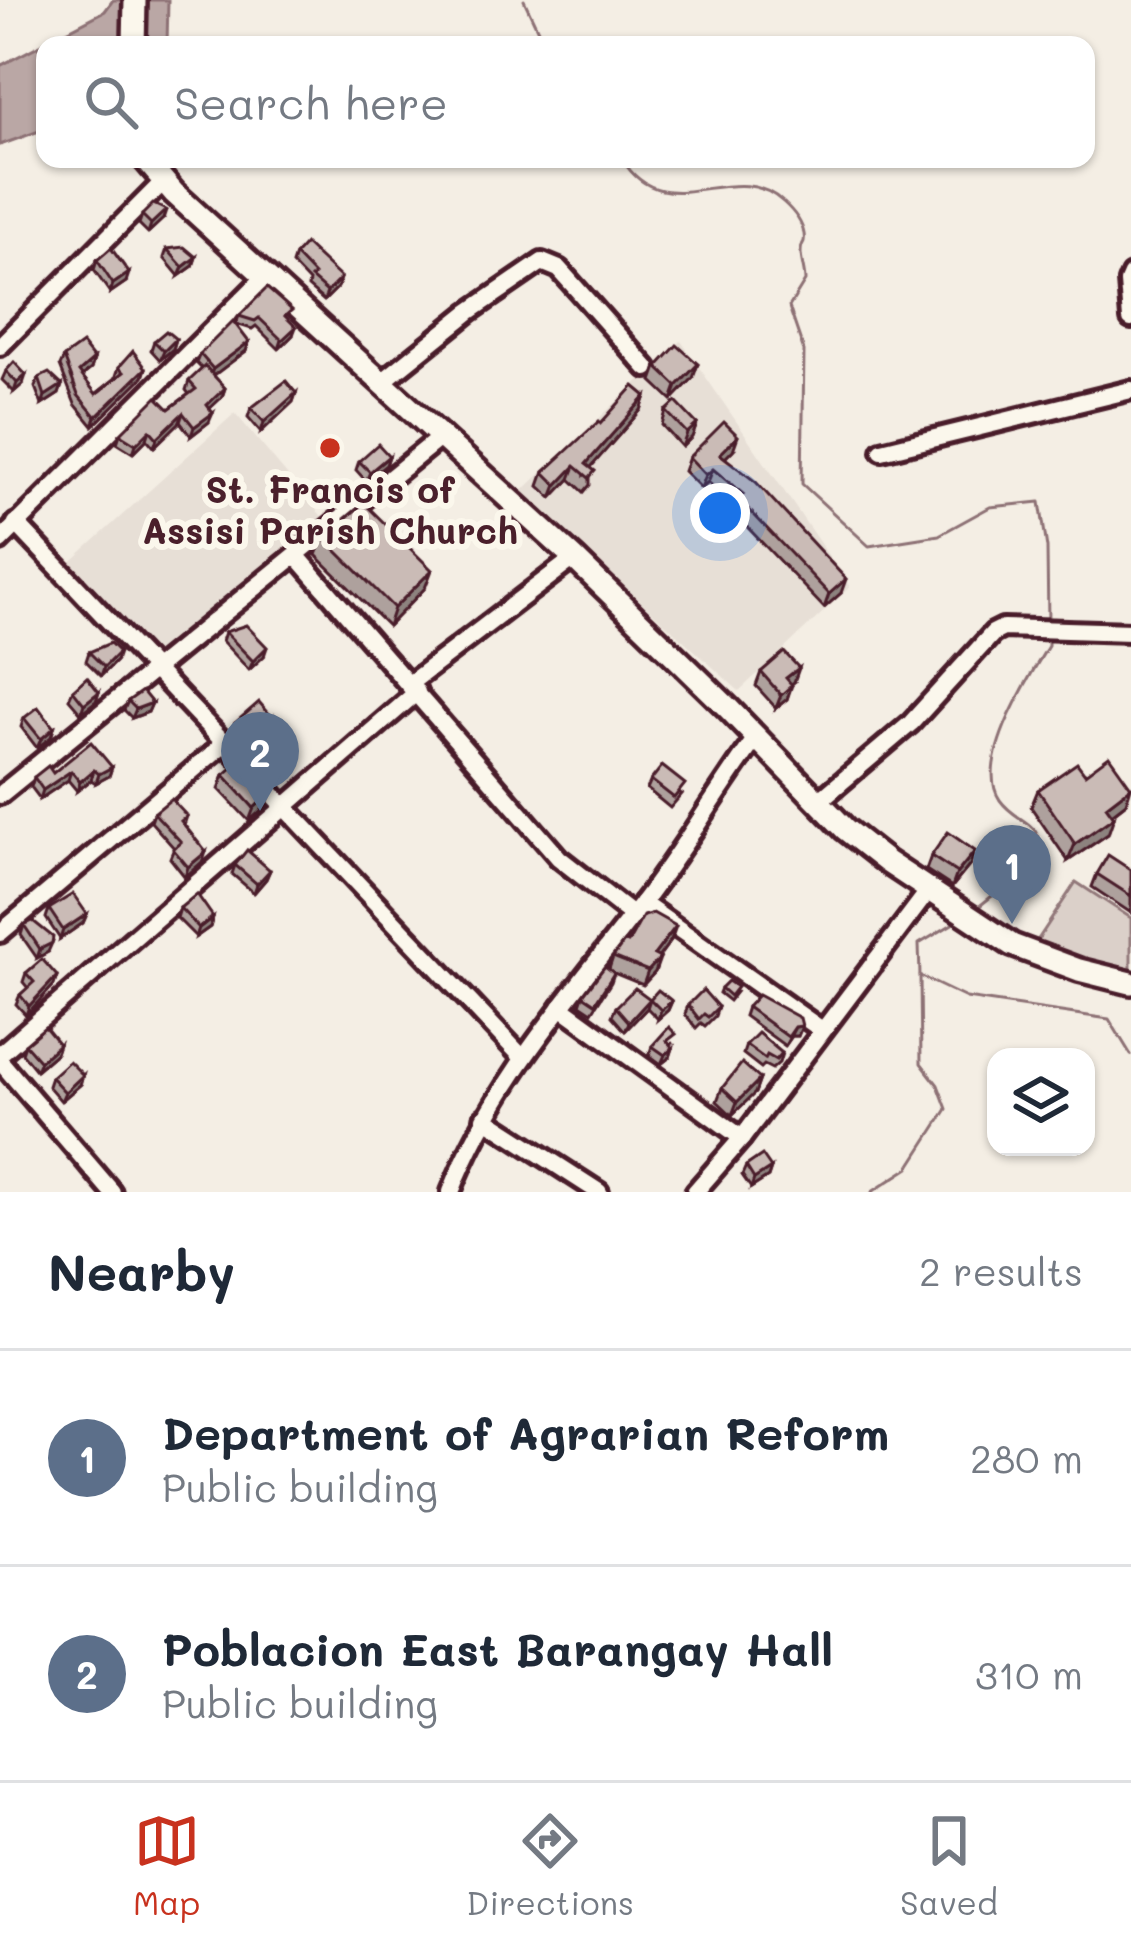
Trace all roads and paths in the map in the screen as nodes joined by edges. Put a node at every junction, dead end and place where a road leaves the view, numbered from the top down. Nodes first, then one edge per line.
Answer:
1 (135, 0) edge
2 (134, 36) edge
3 (152, 168) edge
4 (163, 182) junction
5 (1131, 275) edge
6 (266, 276) junction
7 (1131, 319) edge
8 (0, 346) edge
9 (647, 368) dead end
10 (382, 382) junction
11 (1131, 390) edge
12 (442, 436) junction
13 (882, 451) dead end
14 (16, 524) junction
15 (0, 541) edge
16 (296, 555) junction
17 (574, 559) junction
18 (1131, 632) edge
19 (156, 668) junction
20 (413, 688) junction
21 (756, 738) junction
22 (225, 743) junction
23 (0, 795) edge
24 (819, 801) junction
25 (286, 806) junction
26 (933, 893) junction
27 (637, 909) junction
28 (0, 933) edge
29 (1131, 983) edge
30 (561, 1007) junction
31 (822, 1030) junction
32 (0, 1058) edge
33 (521, 1058) junction
34 (484, 1118) junction
35 (742, 1138) junction
36 (112, 1192) edge
37 (451, 1192) edge
38 (599, 1192) edge
39 (694, 1192) edge

1 - 2 main road
3 - 4 main road
4 - 6 main road
4 - 8 street
5 - 7 street
6 - 10 main road
6 - 14 street
9 - 10 street
10 - 12 main road
11 - 13 street
12 - 16 street
12 - 17 main road
14 - 15 street
14 - 19 street
16 - 19 street
16 - 20 street
17 - 20 street
17 - 21 main road
18 - 24 street
19 - 22 street
19 - 23 street
20 - 25 street
20 - 27 street
21 - 24 main road
21 - 27 street
22 - 25 street
22 - 28 street
24 - 26 main road
25 - 32 street
25 - 33 street
26 - 29 main road
26 - 31 street
27 - 30 street
27 - 31 street
30 - 33 street
30 - 35 street
31 - 35 street
32 - 36 street
33 - 34 street
34 - 37 street
34 - 38 street
35 - 39 street

